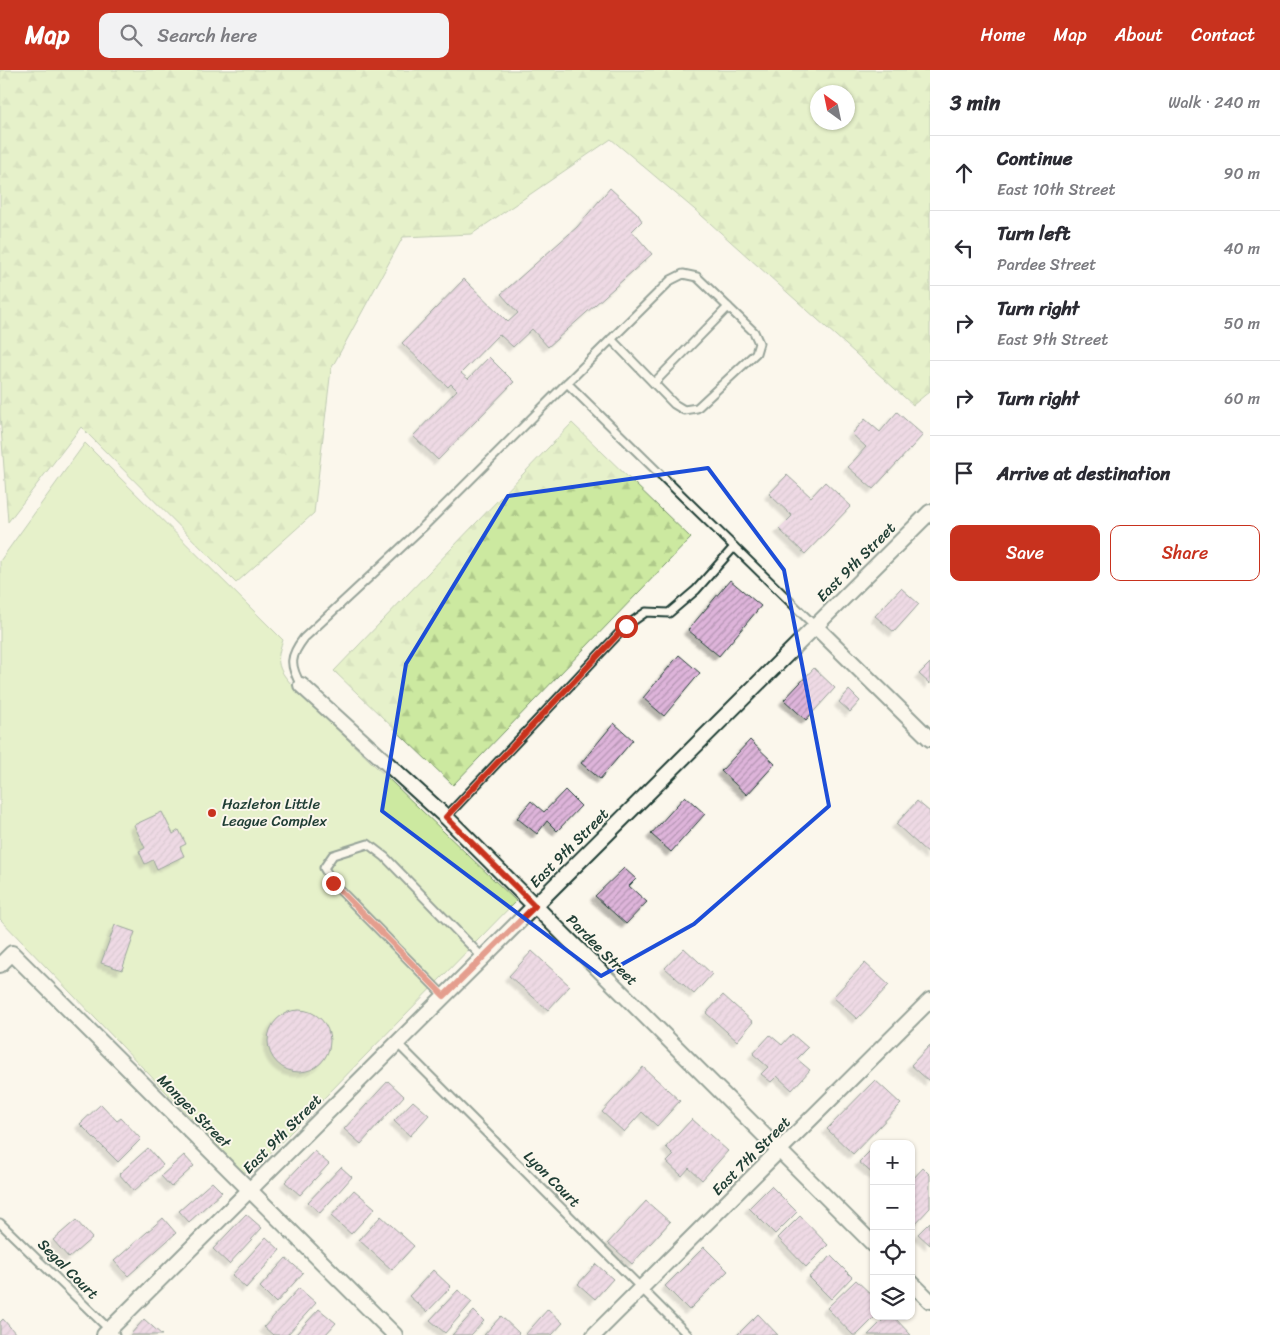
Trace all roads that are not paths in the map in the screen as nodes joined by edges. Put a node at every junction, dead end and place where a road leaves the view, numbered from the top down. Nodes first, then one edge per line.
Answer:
1 (728, 307) junction
2 (610, 340) junction
3 (567, 383) junction
4 (654, 383) junction
5 (930, 512) edge
6 (734, 547) junction
7 (815, 626) junction
8 (300, 685) joint
9 (930, 739) edge
10 (446, 817) junction
11 (535, 906) junction
12 (482, 958) junction
13 (0, 965) edge
14 (444, 996) junction
15 (928, 1007) edge
16 (396, 1043) junction
17 (780, 1150) junction
18 (250, 1190) junction
19 (0, 1223) edge
20 (870, 1241) edge
21 (915, 1286) edge
22 (641, 1288) junction
23 (930, 1301) edge
24 (110, 1333) edge
25 (394, 1335) edge
26 (594, 1335) edge
27 (688, 1335) edge

1 - 2 lane
1 - 4 lane
1 - 4 lane
2 - 3 lane
2 - 4 lane
3 - 6 lane
3 - 8 lane
5 - 7 street, East 9th Street
6 - 7 lane
6 - 10 lane
7 - 9 street
7 - 11 street, East 9th Street
8 - 10 street, Pardee Street
10 - 11 street, Pardee Street
11 - 12 street, East 9th Street
11 - 17 street, Pardee Street
12 - 14 street, East 9th Street
12 - 14 lane
13 - 18 street, Monges Street
14 - 16 street, East 9th Street
15 - 17 street, East 7th Street
16 - 18 street, East 9th Street
16 - 22 lane, Lyon Court
17 - 20 street, Pardee Street
17 - 22 street, East 7th Street
18 - 24 street, East 9th Street
18 - 25 street, Monges Street
19 - 24 lane, Segal Court
21 - 23 street
22 - 26 street, East 7th Street
22 - 27 lane, Lyon Court

